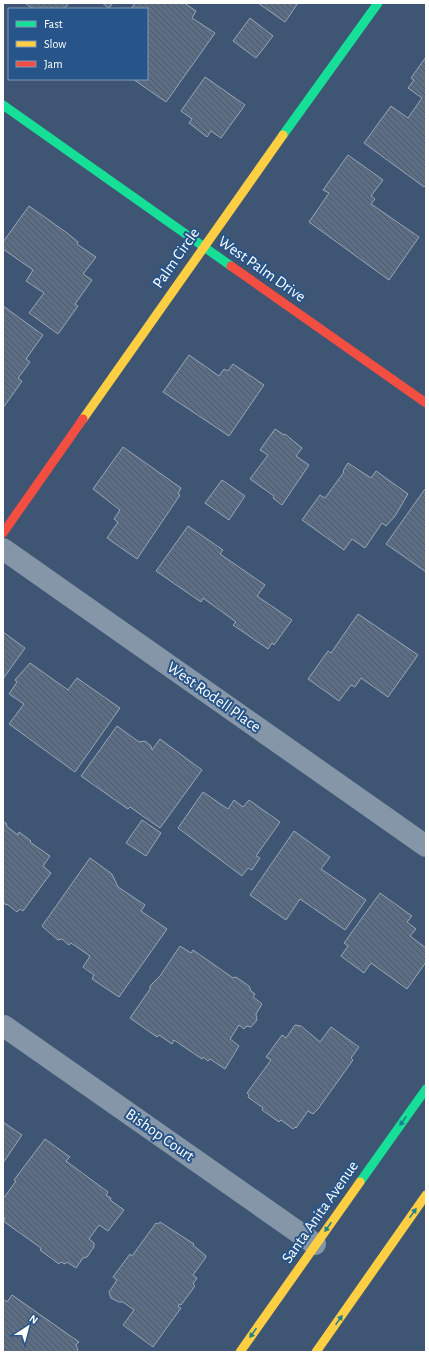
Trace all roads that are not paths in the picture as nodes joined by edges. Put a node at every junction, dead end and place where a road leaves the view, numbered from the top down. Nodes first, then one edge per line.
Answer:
1 (378, 3) edge
2 (3, 105) edge
3 (203, 246) junction
4 (426, 403) edge
5 (3, 533) edge
6 (3, 549) edge
7 (426, 846) edge
8 (4, 1026) dead end
9 (426, 1089) edge
10 (426, 1195) edge
11 (315, 1244) junction
12 (240, 1352) edge
13 (316, 1352) edge

1 - 3 street, Palm Circle
2 - 3 street, West Palm Drive
3 - 4 street, West Palm Drive
3 - 5 street, Palm Circle
6 - 7 street, West Rodell Place
8 - 11 street, Bishop Court
9 -> 11 street, Santa Anita Avenue
13 -> 10 street
11 -> 12 street, Santa Anita Avenue

